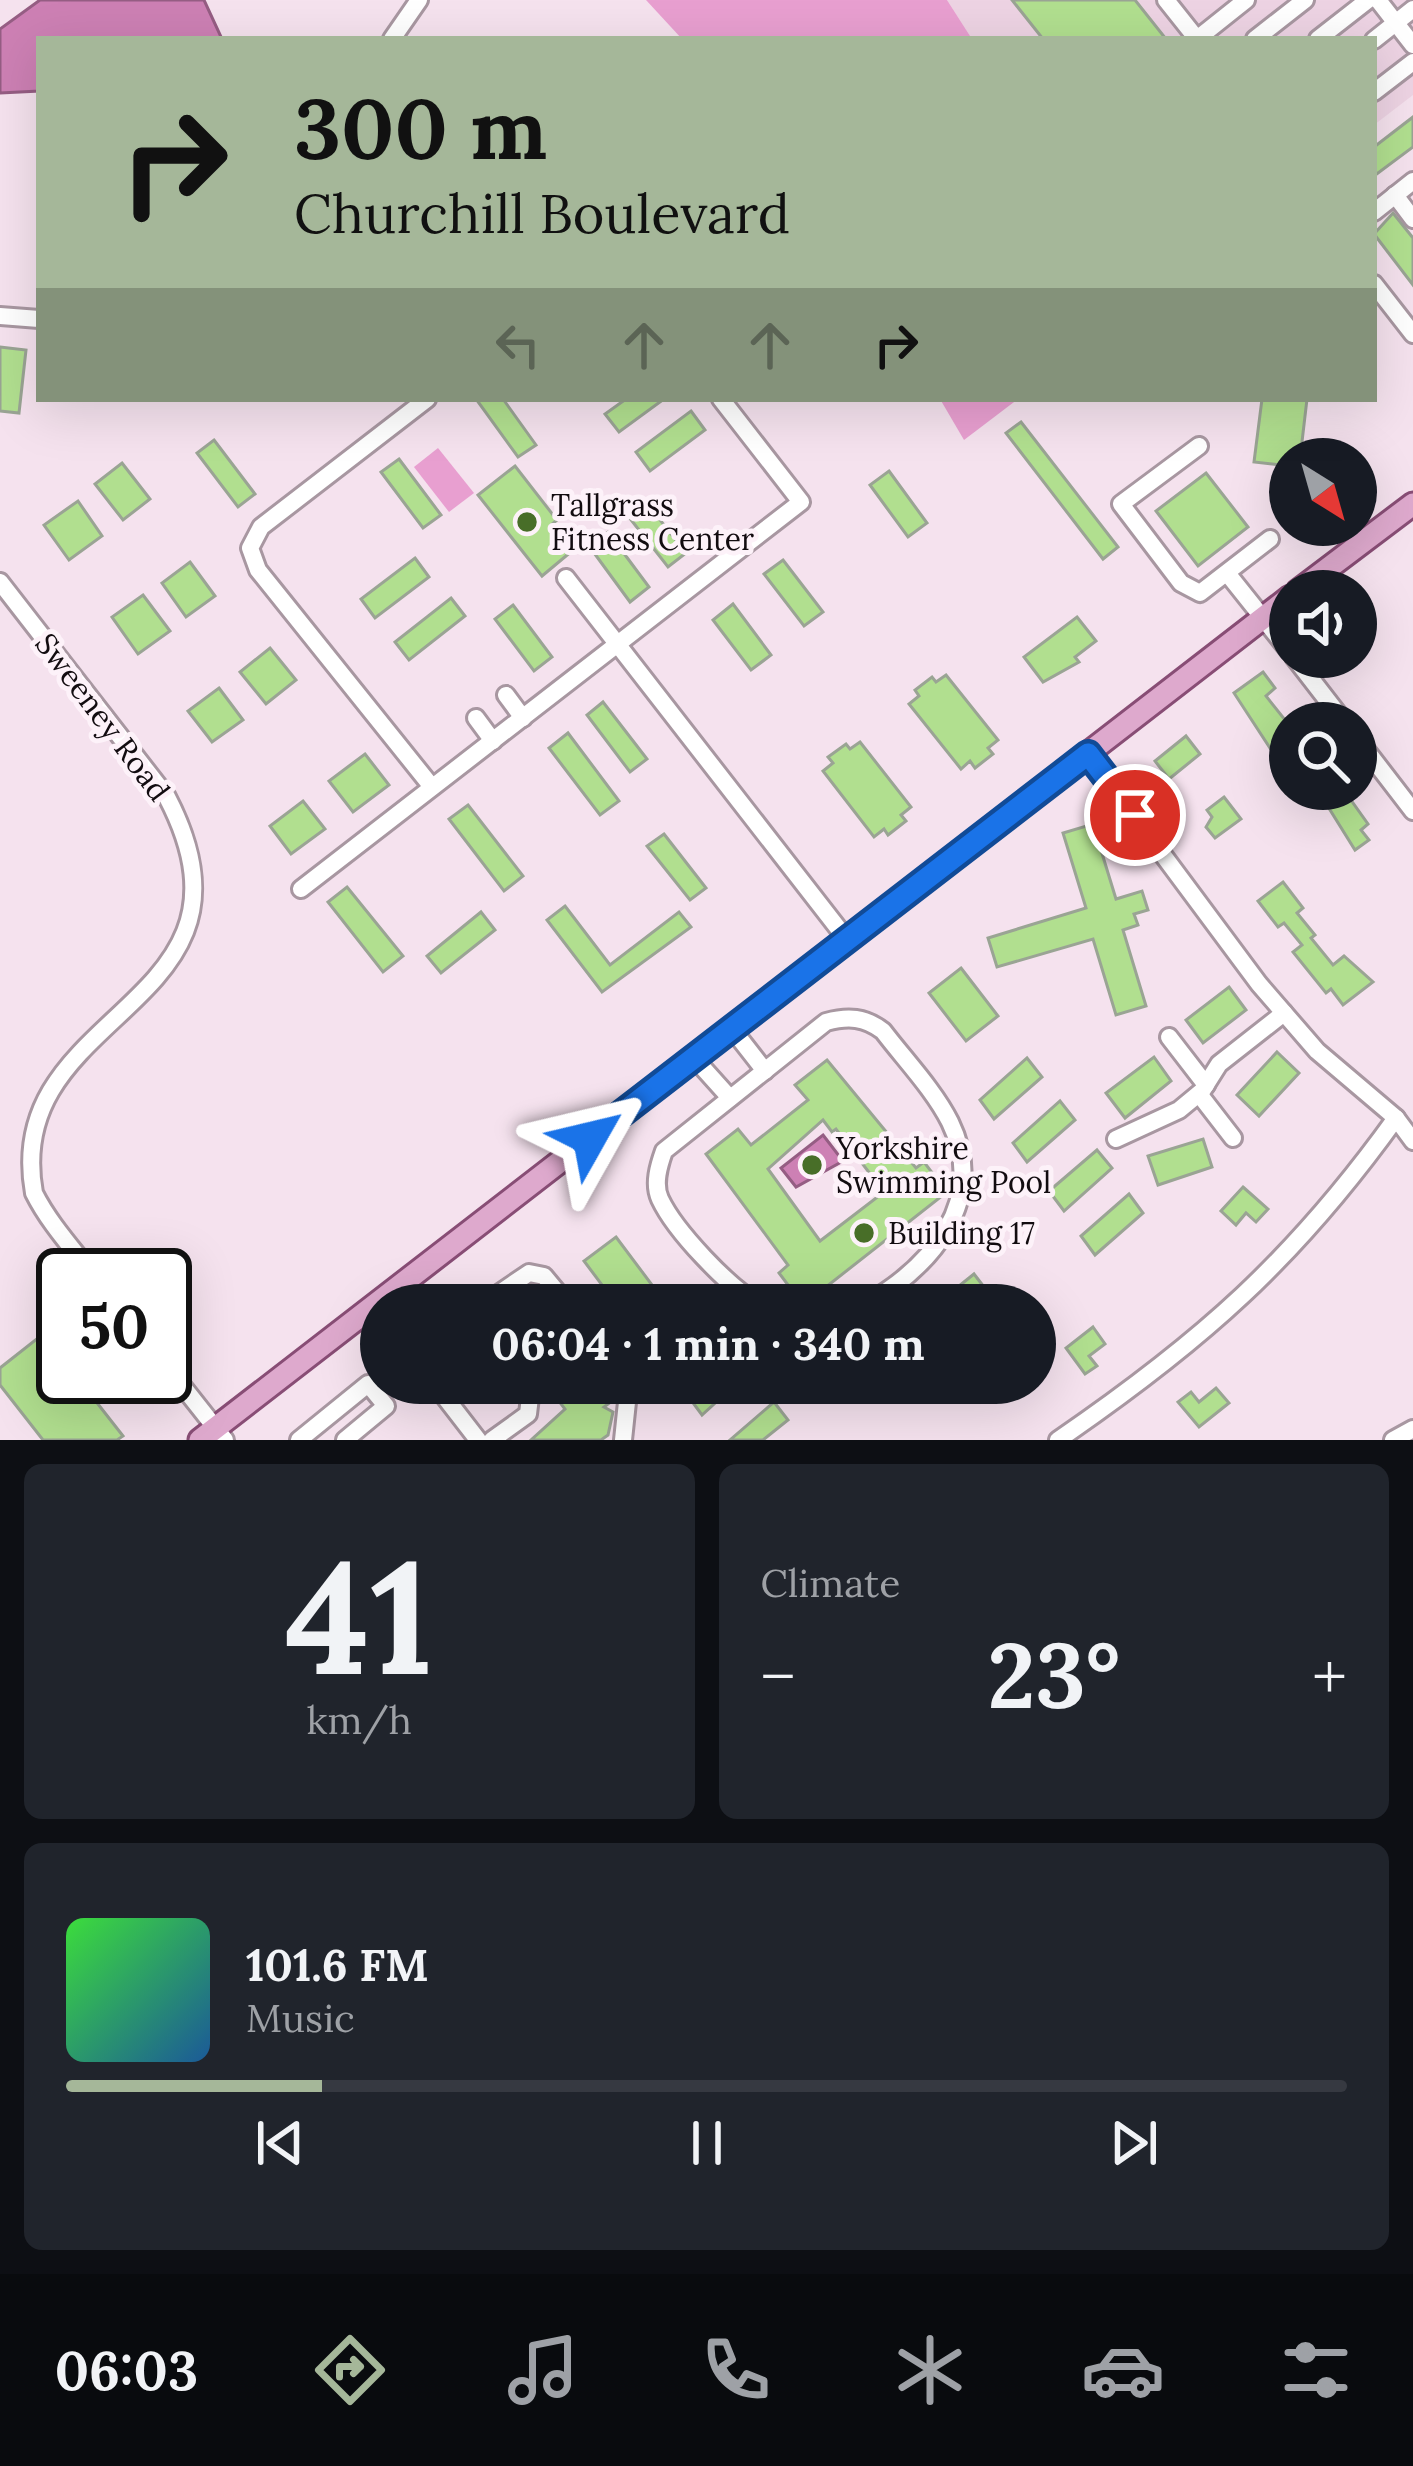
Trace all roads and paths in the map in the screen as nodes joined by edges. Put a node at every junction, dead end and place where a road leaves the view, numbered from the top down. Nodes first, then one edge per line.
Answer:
1 (419, 0) edge
2 (1246, 0) edge
3 (1305, 0) edge
4 (1368, 0) edge
5 (1378, 0) edge
6 (1173, 3) edge
7 (1413, 9) edge
8 (1396, 23) junction
9 (394, 36) edge
10 (1195, 36) edge
11 (1201, 36) edge
12 (1259, 36) edge
13 (1322, 36) edge
14 (1377, 38) edge
15 (1413, 45) edge
16 (1413, 62) edge
17 (1377, 90) edge
18 (1413, 181) edge
19 (1395, 195) junction
20 (1377, 210) edge
21 (1413, 219) edge
22 (1377, 288) edge
23 (0, 316) edge
24 (36, 319) edge
25 (1413, 334) edge
26 (424, 402) edge
27 (723, 402) edge
28 (1198, 446) dead end
29 (1413, 504) edge
30 (1269, 540) edge
31 (1326, 570) edge
32 (1227, 573) junction
33 (566, 578) dead end
34 (0, 582) edge
35 (1269, 613) edge
36 (1263, 618) junction
37 (1269, 625) edge
38 (618, 645) junction
39 (1310, 678) edge
40 (506, 694) dead end
41 (1329, 702) edge
42 (476, 718) dead end
43 (523, 718) junction
44 (494, 741) junction
45 (1088, 754) junction
46 (1377, 764) edge
47 (432, 788) junction
48 (1413, 811) edge
49 (301, 889) dead end
50 (848, 941) junction
51 (1284, 1012) junction
52 (733, 1030) junction
53 (75, 1032) dead end
54 (1169, 1037) dead end
55 (695, 1059) junction
56 (765, 1071) junction
57 (1202, 1090) junction
58 (27, 1096) dead end
59 (730, 1098) junction
60 (1396, 1118) junction
61 (1233, 1138) dead end
62 (1116, 1139) dead end
63 (1413, 1141) edge
64 (74, 1248) edge
65 (410, 1284) edge
66 (513, 1284) edge
67 (551, 1284) edge
68 (734, 1284) edge
69 (894, 1284) edge
70 (360, 1323) edge
71 (192, 1404) edge
72 (450, 1404) edge
73 (529, 1404) edge
74 (627, 1404) edge
75 (1413, 1429) edge
76 (214, 1436) edge
77 (299, 1440) edge
78 (345, 1440) edge
79 (478, 1440) edge
80 (492, 1440) edge
81 (623, 1440) edge
82 (1058, 1440) edge
83 (1393, 1440) edge

1 - 9 street
2 - 11 street
3 - 12 street
4 - 13 street
5 - 8 street
6 - 10 street
7 - 8 street
8 - 14 street
8 - 15 street
16 - 17 street
18 - 19 street
19 - 20 street
19 - 21 street
22 - 25 street
23 - 24 street
26 - 47 street
27 - 38 street
28 - 32 street
29 - 31 main road
30 - 32 street
32 - 36 street
33 - 38 street
34 - 53 street, Sweeney Road
35 - 36 main road
36 - 37 street
36 - 45 main road
38 - 43 street
38 - 50 street
39 - 41 street
40 - 43 street
42 - 44 street
43 - 44 street
44 - 47 street
45 - 50 main road
45 - 51 street
46 - 48 street
47 - 49 street
50 - 52 main road
51 - 57 street
51 - 60 street
52 - 55 main road
52 - 56 street
54 - 57 street
55 - 59 street
55 - 65 main road
56 - 59 street
56 - 69 street
57 - 61 street
57 - 62 street
58 - 64 street
59 - 68 street
60 - 63 street
60 - 82 street
66 - 67 street
70 - 76 main road
71 - 76 street
72 - 79 street
73 - 80 street
74 - 81 street
75 - 83 street
77 - 78 street

